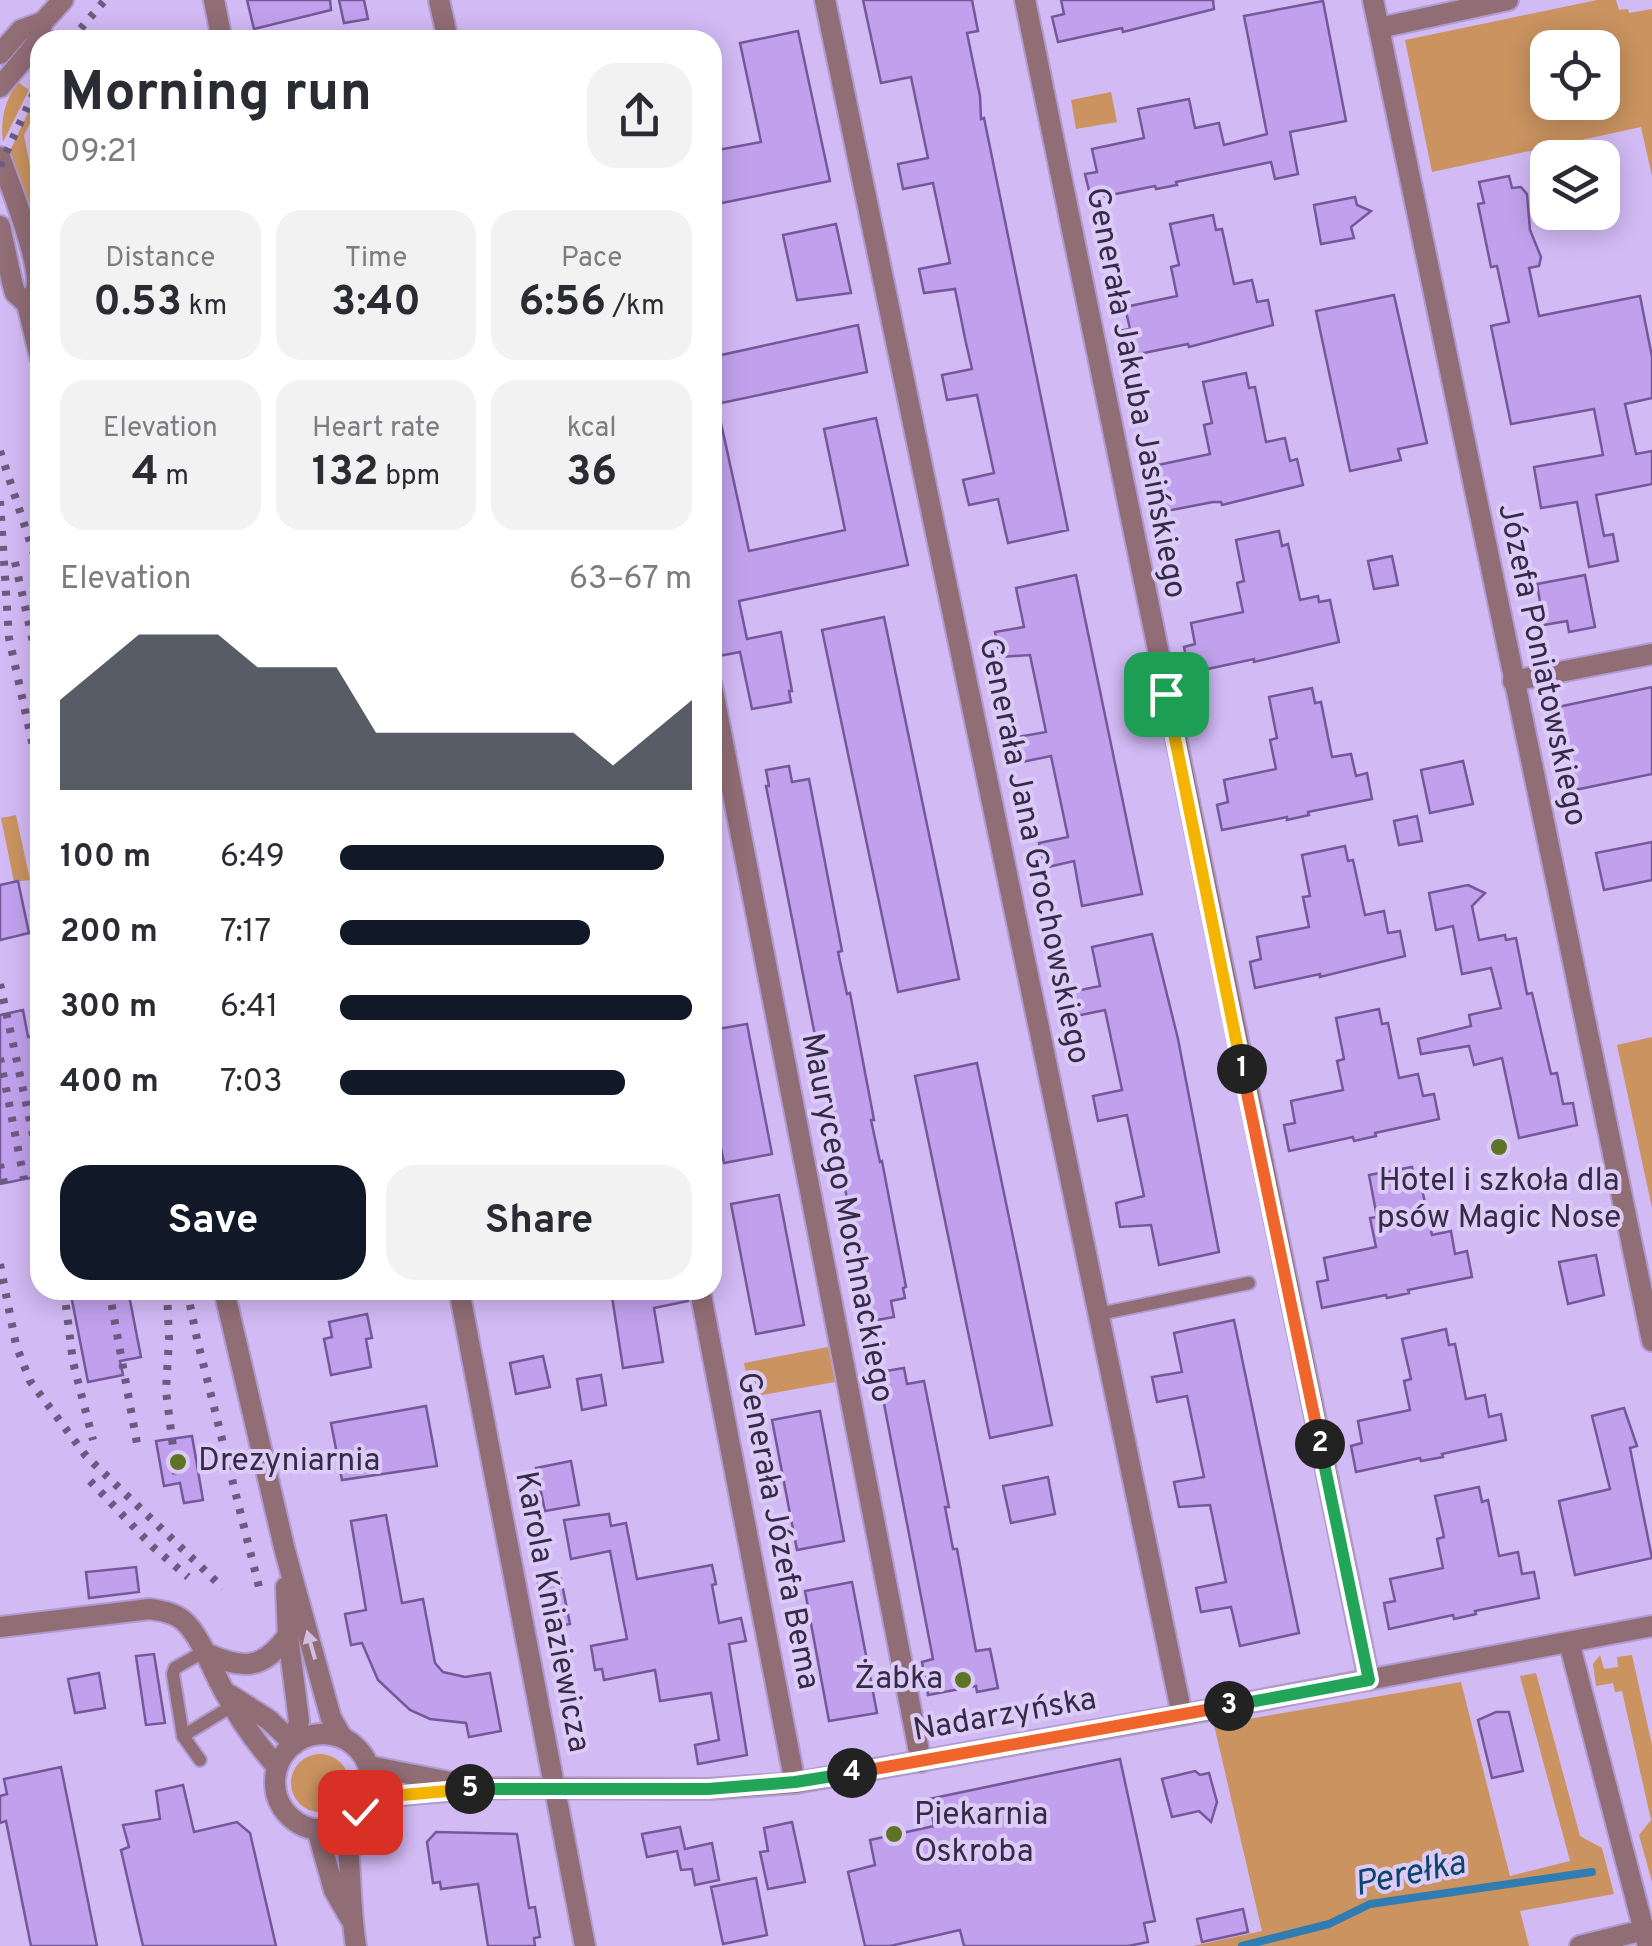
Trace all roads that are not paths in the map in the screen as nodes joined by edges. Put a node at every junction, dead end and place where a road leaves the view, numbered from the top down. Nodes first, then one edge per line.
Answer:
1 (63, 0) edge
2 (214, 0) edge
3 (439, 0) edge
4 (825, 0) edge
5 (1025, 0) edge
6 (1373, 0) edge
7 (1508, 0) edge
8 (43, 22) junction
9 (1379, 28) junction
10 (40, 30) edge
11 (220, 30) edge
12 (446, 30) edge
13 (30, 51) edge
14 (0, 54) edge
15 (0, 88) edge
16 (0, 157) edge
17 (0, 226) edge
18 (30, 250) edge
19 (30, 300) edge
20 (28, 304) junction
21 (30, 313) edge
22 (1652, 654) edge
23 (1514, 681) junction
24 (722, 738) edge
25 (1249, 1284) dead end
26 (226, 1300) edge
27 (461, 1300) edge
28 (702, 1300) edge
29 (1098, 1314) junction
30 (1652, 1341) edge
31 (285, 1551) junction
32 (1652, 1626) edge
33 (0, 1627) edge
34 (288, 1636) junction
35 (1569, 1642) junction
36 (203, 1652) junction
37 (1369, 1680) junction
38 (228, 1699) junction
39 (1182, 1714) junction
40 (183, 1736) junction
41 (342, 1737) junction
42 (294, 1744) junction
43 (200, 1760) dead end
44 (920, 1762) junction
45 (368, 1766) junction
46 (278, 1768) junction
47 (795, 1782) junction
48 (481, 1788) junction
49 (554, 1789) junction
50 (368, 1798) junction
51 (345, 1824) junction
52 (317, 1830) junction
53 (351, 1920) junction
54 (1646, 1938) edge
55 (356, 1946) edge
56 (584, 1946) edge
57 (1580, 1946) edge

1 - 8 street
2 - 11 street
3 - 12 street
4 - 29 street, Generała Jana Grochowskiego
5 - 37 street, Generała Jakuba Jasińskiego
6 - 9 street, Józefa Poniatowskiego
7 - 9 street
8 - 10 street
8 - 14 street
9 - 23 street, Józefa Poniatowskiego
13 - 15 street
16 - 18 street
17 - 20 street
19 - 20 street
20 - 21 street
22 - 23 street
23 - 30 street, Józefa Poniatowskiego
24 - 44 street, Maurycego Mochnackiego
25 - 29 lane
26 - 31 street
27 - 49 street, Karola Kniaziewicza
28 - 47 street, Generała Józefa Bema
29 - 39 street, Generała Jana Grochowskiego
31 - 34 street
41 -> 31 street
32 - 35 street, Nadarzyńska
33 - 36 street
34 - 36 street
34 - 42 street
35 - 37 street, Nadarzyńska
35 - 54 street
36 - 38 street
36 - 40 lane
37 - 39 street, Nadarzyńska
38 - 40 lane
38 - 42 street
38 - 46 street
39 - 44 street, Nadarzyńska
40 - 43 lane
41 - 42 street
41 - 45 street
42 - 46 street
44 - 47 street, Nadarzyńska
45 - 48 street, Nadarzyńska
45 - 50 street
46 - 52 street
47 - 49 street, Nadarzyńska
48 - 49 street, Nadarzyńska
48 - 50 street, Nadarzyńska
49 - 56 street, Karola Kniaziewicza
50 - 51 street
51 - 52 street
51 - 53 street
52 - 53 street
53 - 55 street
54 - 57 street

